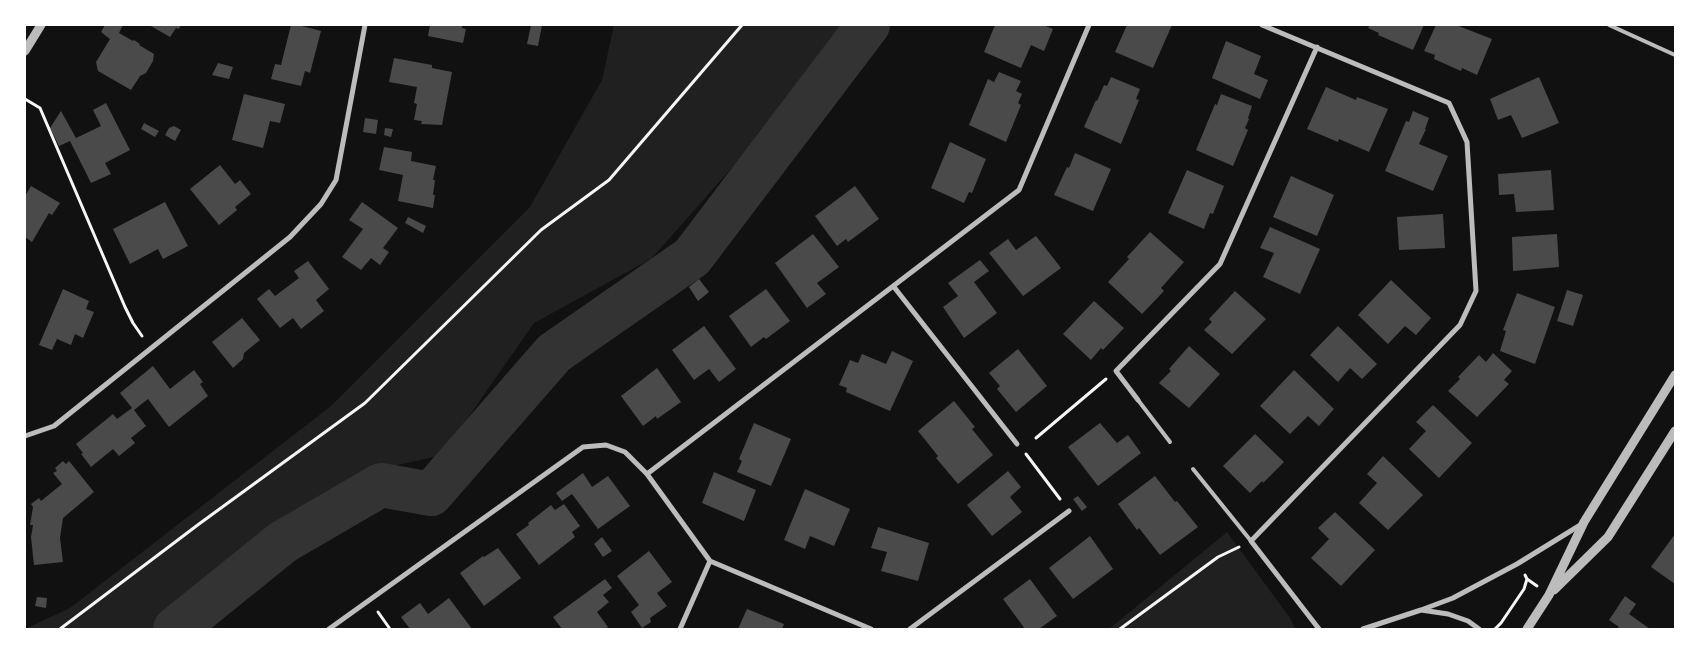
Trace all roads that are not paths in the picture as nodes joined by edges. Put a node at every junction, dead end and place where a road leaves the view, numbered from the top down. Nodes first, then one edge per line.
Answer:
1 (41, 25) edge
2 (365, 25) edge
3 (1088, 25) edge
4 (1262, 25) edge
5 (1609, 25) edge
6 (1316, 47) junction
7 (25, 51) edge
8 (1675, 56) edge
9 (894, 287) junction
10 (1675, 375) edge
11 (1138, 400) joint
12 (1675, 431) edge
13 (25, 436) edge
14 (1170, 442) dead end
15 (1017, 444) dead end
16 (1193, 470) dead end
17 (647, 474) junction
18 (1069, 512) road end
19 (1584, 522) junction
20 (1251, 541) junction
21 (710, 561) junction
22 (1548, 595) junction
23 (1421, 610) junction
24 (329, 629) edge
25 (680, 629) edge
26 (871, 629) edge
27 (910, 629) edge
28 (1319, 629) edge
29 (1363, 629) edge
30 (1479, 629) edge
31 (1527, 629) edge

1 - 7 street
2 - 13 street
3 - 9 street
4 - 6 street
5 - 8 lane
6 - 11 street
6 - 20 street
9 - 15 street
9 - 17 street
10 - 19 street
11 - 14 lane
12 - 22 street
16 - 20 lane
17 - 21 street
17 - 24 street
18 - 27 street
19 - 22 street
19 - 23 street
20 - 28 street
21 - 25 street
21 - 26 street
22 - 31 street
23 - 29 street
23 - 30 street

